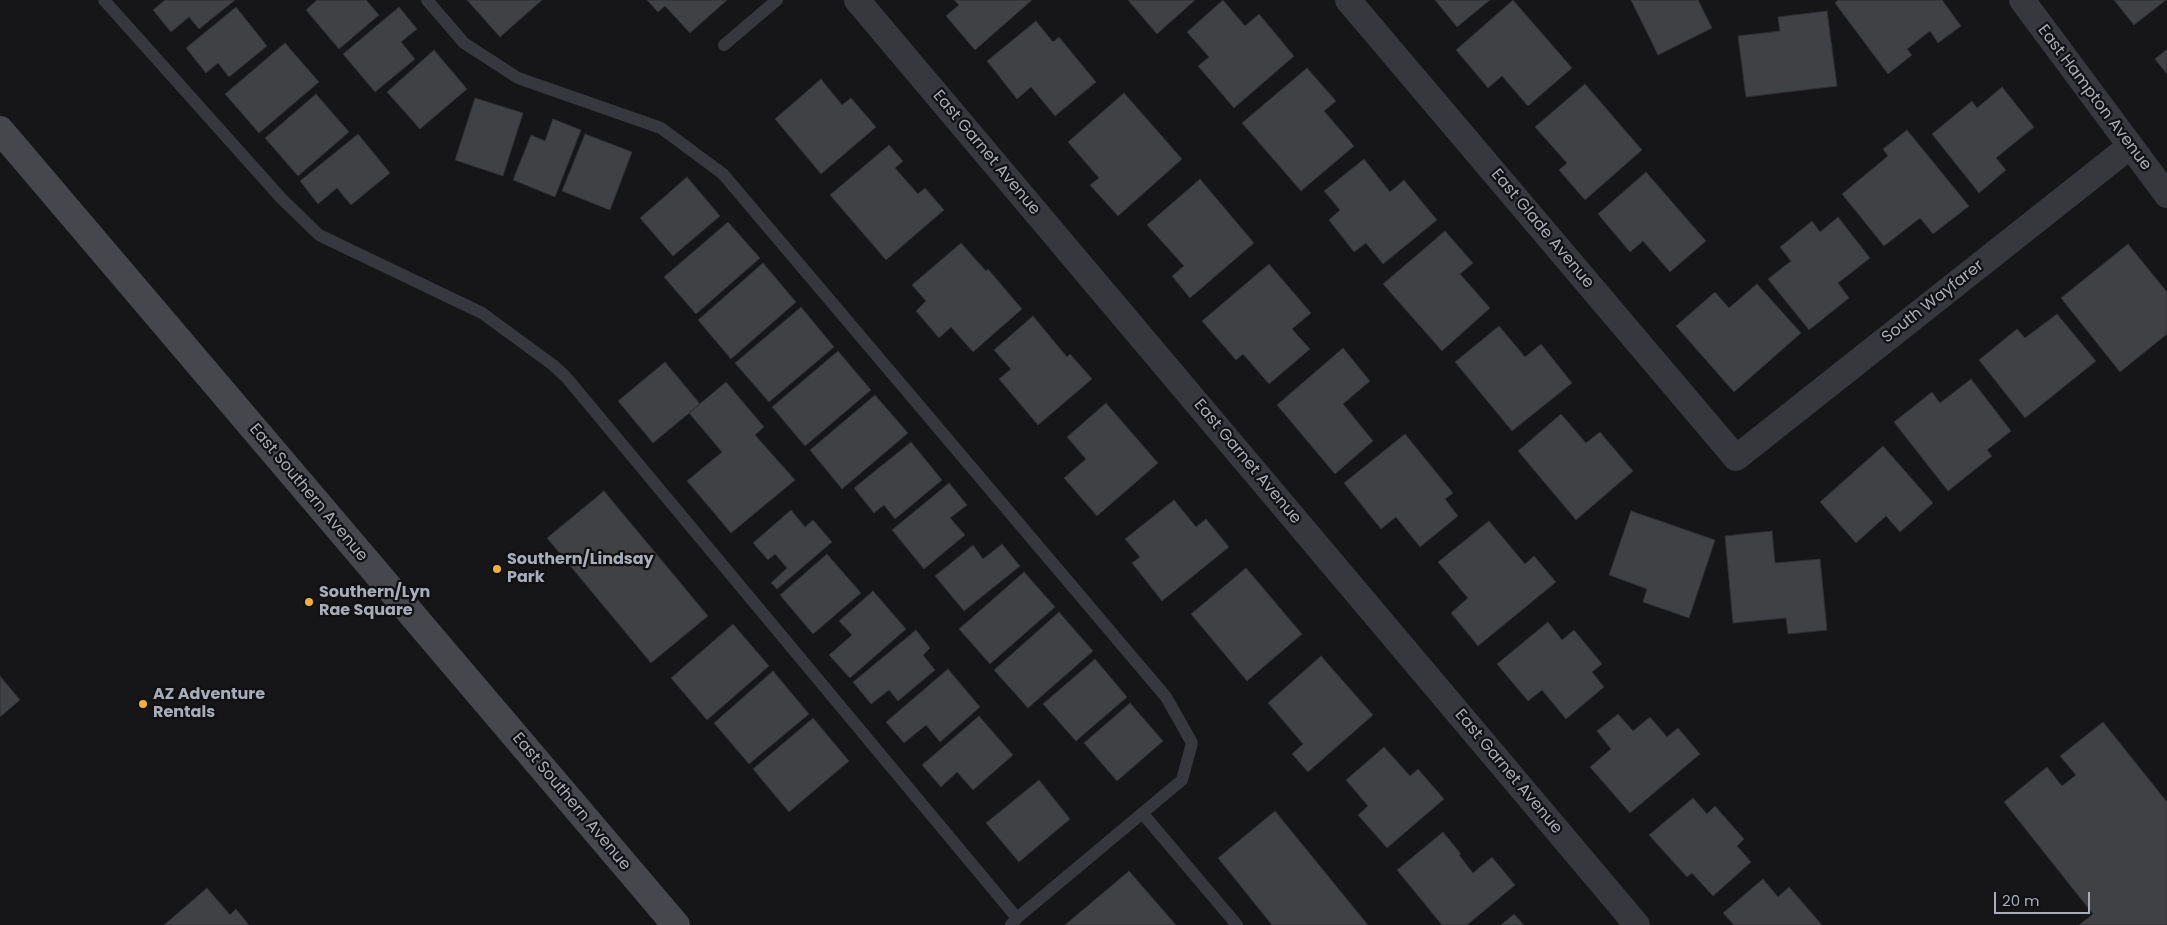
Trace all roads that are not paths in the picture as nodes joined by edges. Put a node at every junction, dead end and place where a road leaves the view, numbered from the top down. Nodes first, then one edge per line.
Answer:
1 (104, 0) edge
2 (427, 0) edge
3 (777, 0) edge
4 (857, 0) edge
5 (1348, 0) edge
6 (2022, 0) edge
7 (724, 45) dead end
8 (0, 130) edge
9 (2129, 146) junction
10 (2167, 195) edge
11 (1736, 458) joint
12 (1143, 814) junction
13 (1014, 921) edge
14 (676, 925) edge
15 (1237, 925) edge
16 (1638, 925) edge

1 - 13 lane
2 - 12 lane
3 - 7 lane
4 - 16 street, East Garnet Avenue
5 - 11 street, East Glade Avenue
6 - 9 street, East Hampton Avenue
8 - 14 main road, East Southern Avenue
9 - 10 street, East Hampton Avenue
9 - 11 street, South Wayfarer
12 - 13 lane
12 - 15 lane

